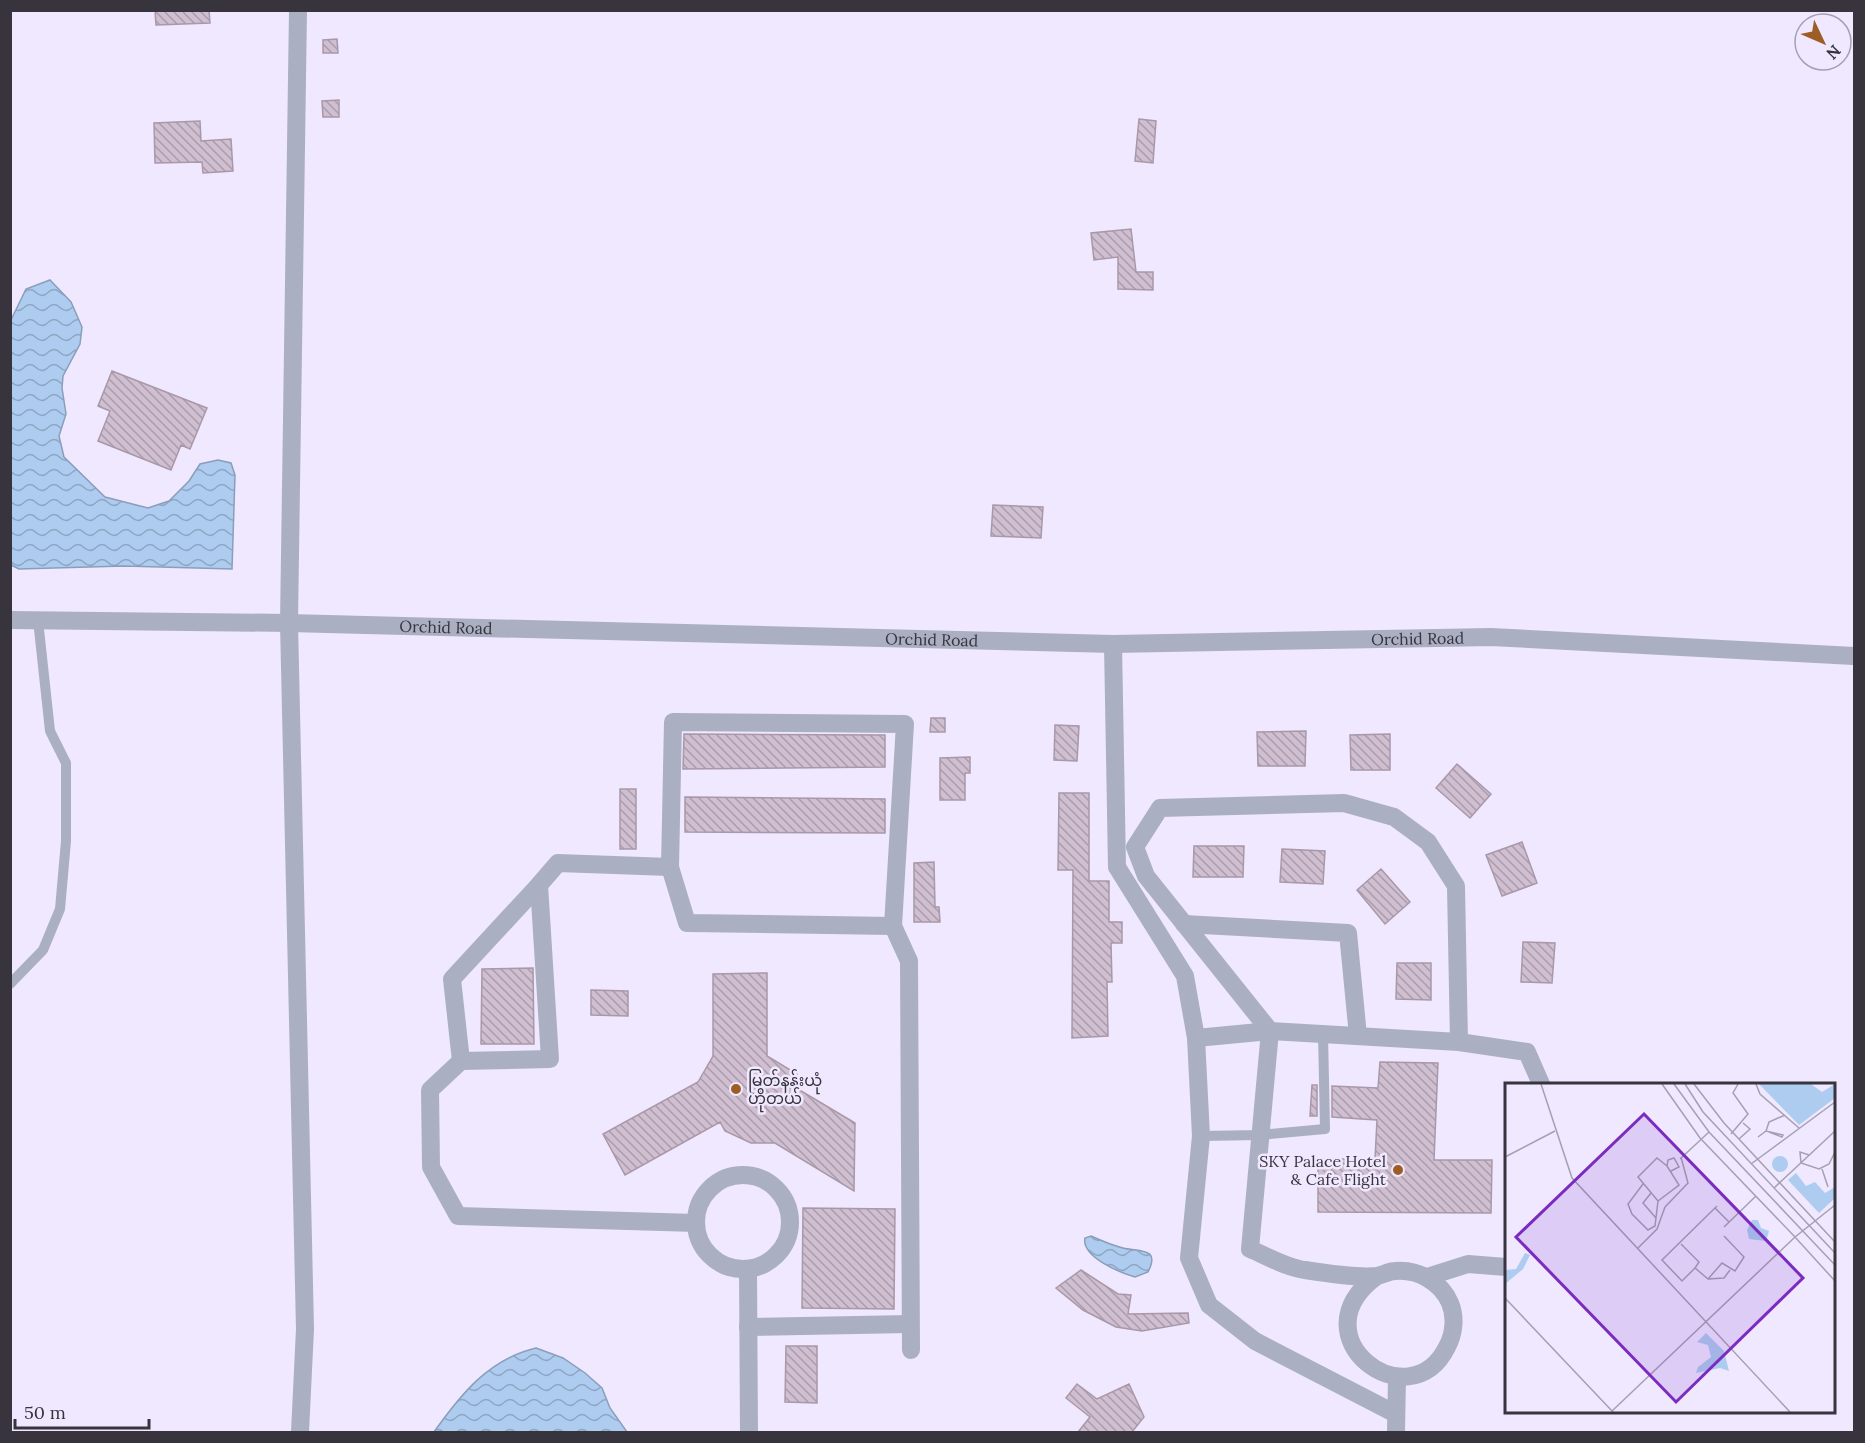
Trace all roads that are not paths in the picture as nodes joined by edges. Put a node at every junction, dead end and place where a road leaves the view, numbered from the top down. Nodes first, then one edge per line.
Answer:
1 (298, 10) edge
2 (10, 620) edge
3 (38, 621) junction
4 (289, 623) junction
5 (1113, 644) junction
6 (1854, 656) edge
7 (670, 867) junction
8 (539, 885) junction
9 (1184, 924) junction
10 (893, 926) junction
11 (10, 984) edge
12 (1270, 1031) junction
13 (1323, 1034) junction
14 (1358, 1036) junction
15 (1196, 1038) junction
16 (1459, 1042) junction
17 (461, 1061) junction
18 (1541, 1083) edge
19 (1260, 1135) junction
20 (1201, 1136) junction
21 (696, 1223) junction
22 (1505, 1267) edge
23 (748, 1270) junction
24 (1377, 1276) junction
25 (1427, 1277) junction
26 (910, 1324) junction
27 (748, 1327) junction
28 (911, 1350) dead end
29 (1397, 1377) junction
30 (1396, 1414) junction
31 (300, 1432) edge
32 (749, 1432) edge
33 (1396, 1432) edge

1 - 4 street
2 - 3 street, Orchid Road
3 - 4 street, Orchid Road
3 - 11 lane
4 - 5 street, Orchid Road
4 - 31 street
5 - 6 street, Orchid Road
5 - 15 street
7 - 8 street
7 - 10 street
7 - 10 street
8 - 17 street
8 - 17 street
9 - 12 street
9 - 14 street
9 - 16 street
10 - 26 street
12 - 13 street
12 - 15 street
12 - 19 street
13 - 14 street
13 - 19 lane
14 - 16 street
15 - 20 street
16 - 18 street
17 - 21 street
19 - 20 lane
19 - 24 street
20 - 30 street
21 - 23 street
21 - 23 street
22 - 25 street
23 - 27 street
24 - 25 street
24 - 29 street
25 - 29 street
26 - 27 street
26 - 28 street
27 - 32 street
29 - 30 street
30 - 33 street

